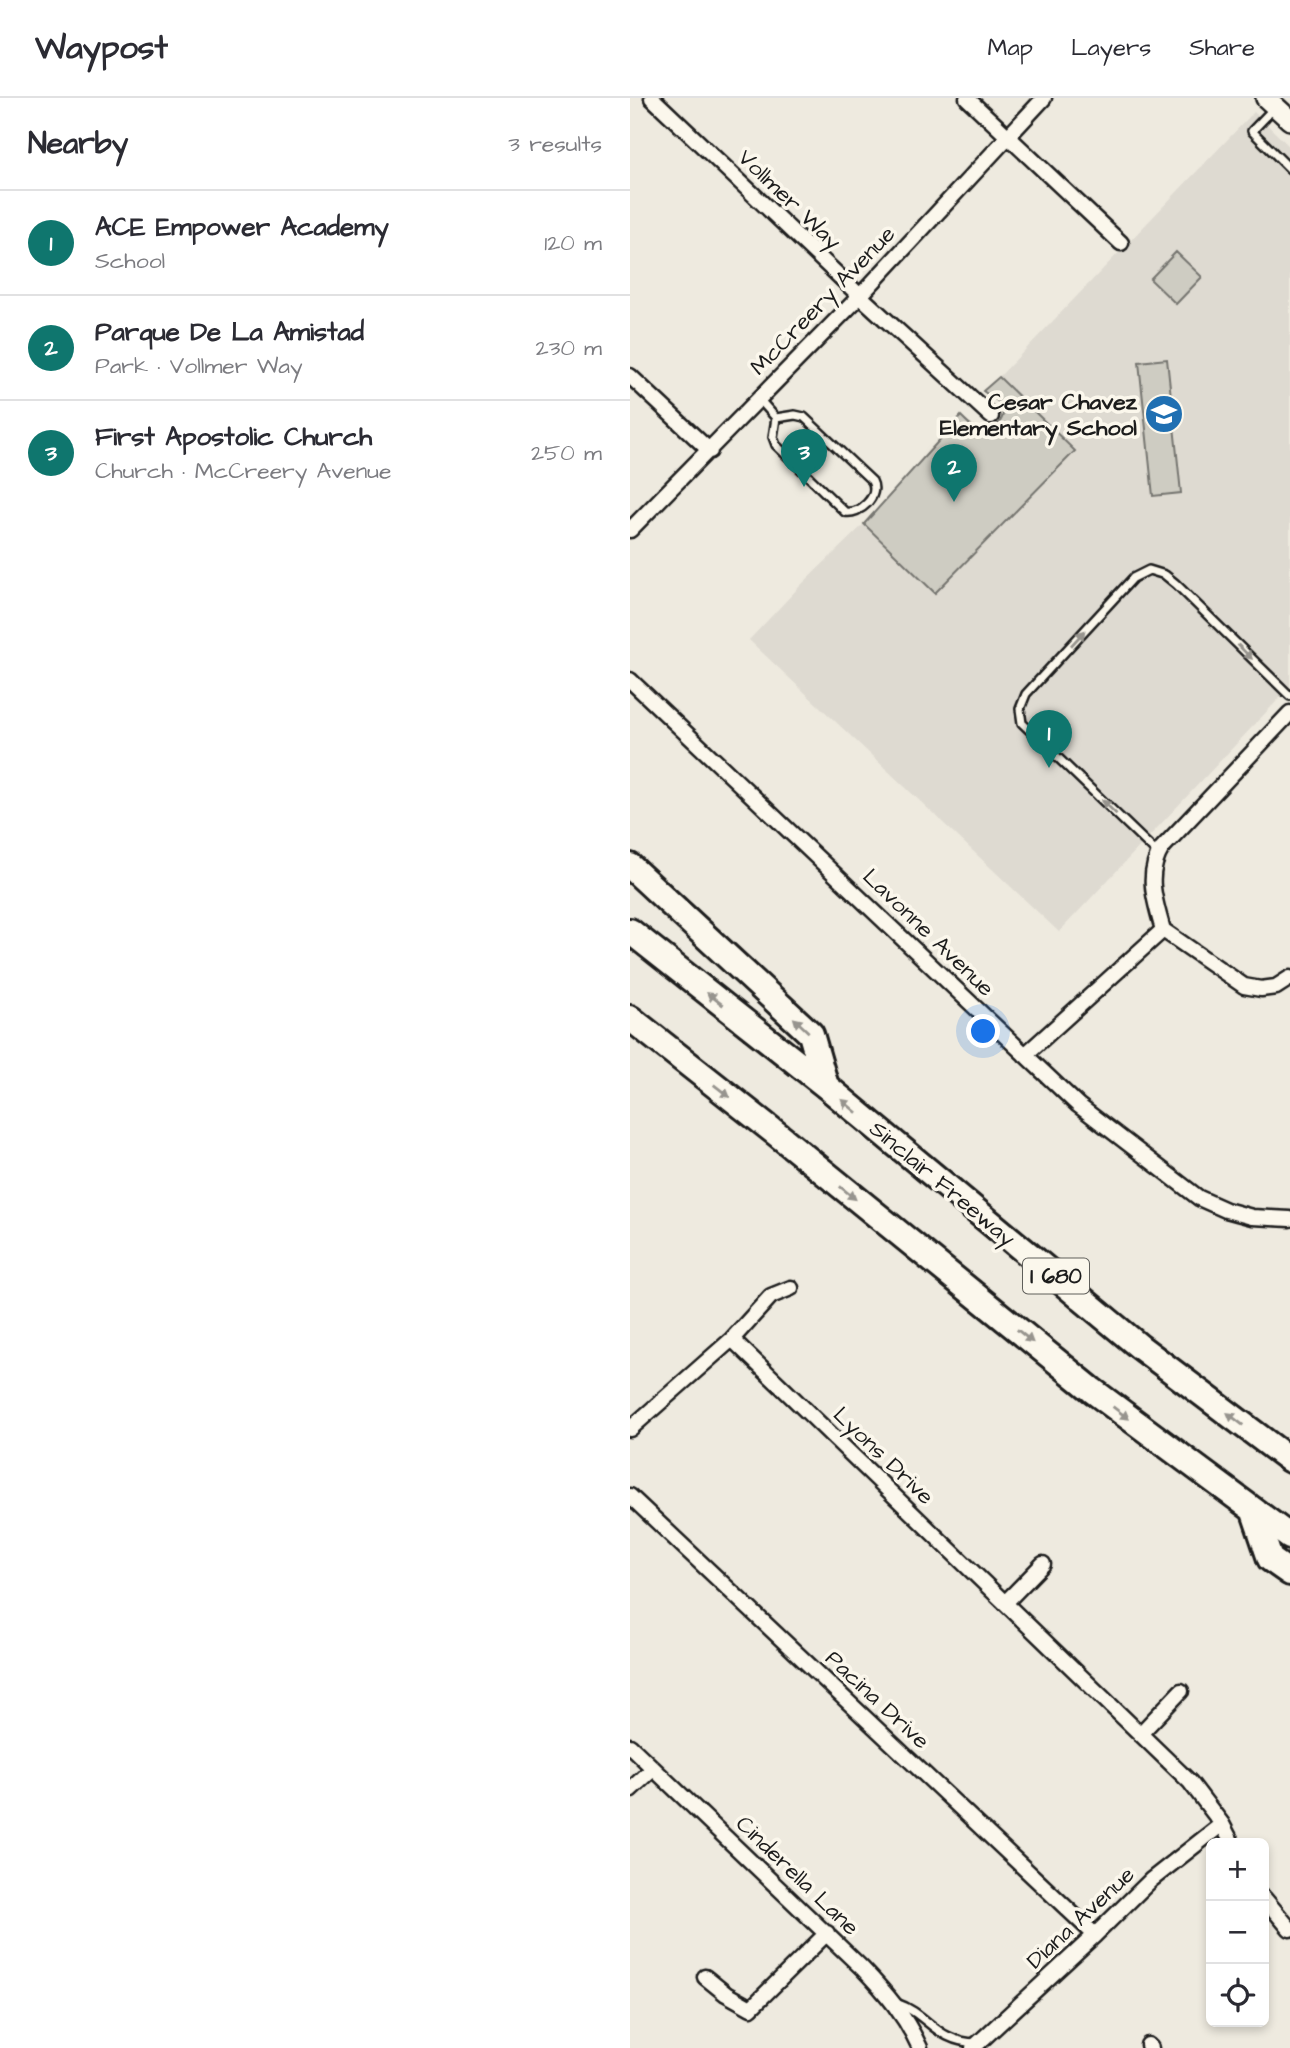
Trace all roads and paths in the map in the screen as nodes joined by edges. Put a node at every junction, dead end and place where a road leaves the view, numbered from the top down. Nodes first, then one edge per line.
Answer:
1 (652, 98) edge
2 (967, 98) edge
3 (1044, 98) edge
4 (1277, 108) edge
5 (1007, 136) junction
6 (1290, 169) edge
7 (1121, 243) dead end
8 (860, 296) junction
9 (630, 376) edge
10 (759, 398) junction
11 (991, 416) dead end
12 (776, 418) junction
13 (710, 451) junction
14 (630, 530) edge
15 (630, 680) edge
16 (1290, 696) edge
17 (1290, 713) edge
18 (1158, 855) junction
19 (630, 866) edge
20 (1163, 930) junction
21 (630, 932) edge
22 (1290, 978) edge
23 (630, 1018) edge
24 (1025, 1055) junction
25 (826, 1086) junction
26 (1290, 1219) edge
27 (791, 1288) dead end
28 (732, 1339) junction
29 (630, 1429) edge
30 (1290, 1460) edge
31 (630, 1496) edge
32 (1254, 1512) junction
33 (1290, 1537) edge
34 (1042, 1564) dead end
35 (1290, 1573) edge
36 (1004, 1603) junction
37 (1181, 1690) dead end
38 (1140, 1734) junction
39 (630, 1746) edge
40 (653, 1769) junction
41 (630, 1790) edge
42 (1222, 1824) junction
43 (1229, 1838) edge
44 (1267, 1901) edge
45 (1290, 1929) edge
46 (827, 1933) junction
47 (1095, 1935) junction
48 (705, 1977) dead end
49 (894, 2002) junction
50 (975, 2046) edge
51 (920, 2048) edge

1 - 8 street, Vollmer Way
2 - 5 street
3 - 5 street, McCreery Avenue
4 - 6 lane
5 - 7 street
5 - 8 street, McCreery Avenue
8 - 10 street, McCreery Avenue
8 - 11 street, Vollmer Way
9 - 13 street
10 - 12 lane
10 - 13 street, McCreery Avenue
12 - 12 lane
13 - 14 street, McCreery Avenue
15 - 24 street, Lavonne Avenue
18 -> 16 lane
17 - 18 street
18 - 20 street
25 -> 19 highway
20 - 22 street
20 - 24 street
25 -> 21 highway, Sinclair Freeway / I 680
23 -> 32 highway, I 680
24 - 26 street, Lavonne Avenue
30 -> 25 highway, Sinclair Freeway / I 680
27 - 28 street
28 - 29 street
28 - 36 street, Lyons Drive
31 - 47 street, Pacina Drive
32 - 33 highway, I 680
32 - 35 highway
34 - 36 street
36 - 38 street, Lyons Drive
37 - 38 street
38 - 42 street, Lyons Drive
39 - 40 street, Cinderella Lane
40 - 41 street
40 - 46 street, Cinderella Lane
42 - 43 street, Lyons Drive
42 - 47 street, Diana Avenue
44 - 45 street
46 - 48 street
46 - 49 street, Cinderella Lane
47 - 50 street, Diana Avenue
49 - 50 lane
49 - 51 street, Cinderella Lane

